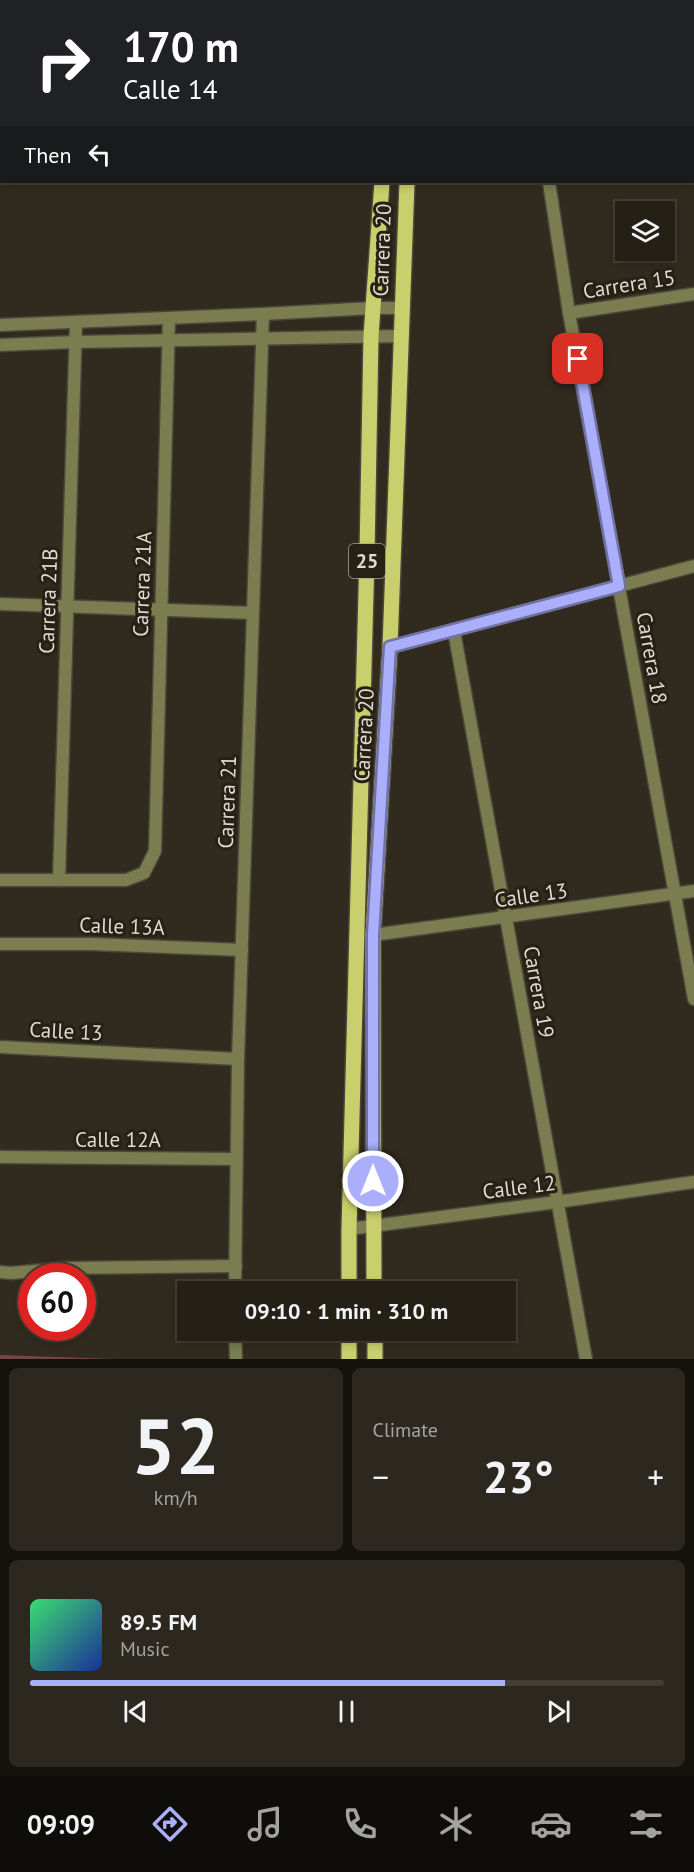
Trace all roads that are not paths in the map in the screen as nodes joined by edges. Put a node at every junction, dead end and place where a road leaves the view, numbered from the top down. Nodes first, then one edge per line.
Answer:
1 (108, 0) edge
2 (130, 0) edge
3 (382, 183) edge
4 (407, 183) edge
5 (549, 183) edge
6 (694, 294) edge
7 (373, 308) junction
8 (401, 308) junction
9 (569, 313) junction
10 (263, 315) junction
11 (169, 319) junction
12 (76, 323) junction
13 (0, 325) edge
14 (371, 336) junction
15 (400, 336) junction
16 (262, 340) junction
17 (168, 341) junction
18 (75, 342) junction
19 (0, 345) edge
20 (694, 566) edge
21 (619, 586) junction
22 (0, 604) edge
23 (67, 606) junction
24 (161, 610) junction
25 (253, 613) junction
26 (454, 631) junction
27 (390, 647) junction
28 (0, 880) edge
29 (59, 880) junction
30 (694, 891) edge
31 (675, 894) junction
32 (506, 918) junction
33 (373, 935) junction
34 (0, 944) edge
35 (242, 950) junction
36 (694, 999) edge
37 (0, 1047) edge
38 (238, 1059) junction
39 (0, 1157) edge
40 (236, 1159) junction
41 (694, 1182) edge
42 (557, 1202) junction
43 (373, 1225) junction
44 (349, 1229) junction
45 (236, 1266) junction
46 (0, 1272) edge
47 (236, 1281) edge
48 (349, 1281) edge
49 (374, 1281) edge
50 (235, 1341) edge
51 (349, 1341) edge
52 (375, 1341) edge
53 (236, 1359) edge
54 (348, 1359) edge
55 (375, 1359) edge
56 (586, 1359) edge

1 - 2 street
3 - 7 main road, Carrera 20 / 25
4 - 8 main road, Carrera 20 / 25
5 - 9 street, Carrera 18
6 - 9 street, Carrera 15
7 - 8 street
7 - 10 street
7 - 14 main road, Carrera 20 / 25
8 - 15 main road, Carrera 20 / 25
9 - 21 street, Carrera 18
10 - 11 street
10 - 16 street, Carrera 21
11 - 12 street
11 - 17 street, Carrera 21A
12 - 13 street
12 - 18 street, Carrera 21B
14 - 15 street
14 - 16 street
14 - 44 main road, Carrera 20 / 25
15 - 27 main road, Carrera 20 / 25
16 - 17 street
16 - 25 street, Carrera 21
17 - 18 street
17 - 24 street, Carrera 21A
18 - 19 street
18 - 23 street, Carrera 21B
20 - 21 street
21 - 26 street
21 - 31 street, Carrera 18
22 - 23 street
23 - 24 street
23 - 29 street, Carrera 21B
24 - 25 street
24 - 29 street, Carrera 21A
25 - 35 street, Carrera 21
26 - 27 street
26 - 32 street, Carrera 19
27 - 33 main road, Carrera 20 / 25
28 - 29 street
30 - 31 street, Calle 13
31 - 32 street, Calle 13
31 - 36 street, Carrera 18
32 - 33 street, Calle 13
32 - 42 street, Carrera 19
33 - 43 main road, Carrera 20 / 25
34 - 35 street, Calle 13A
35 - 38 street, Carrera 21
37 - 38 street, Calle 13
38 - 40 street, Carrera 21
39 - 40 street, Calle 12A
40 - 45 street, Carrera 21
41 - 42 street, Calle 12
42 - 43 street, Calle 12
42 - 56 street, Carrera 19
43 - 44 street, Calle 12
43 - 49 main road, Carrera 20 / 25
44 - 48 main road, Carrera 20 / 25
45 - 46 street
45 - 47 street, Carrera 21
50 - 53 street
51 - 54 main road
52 - 55 main road

